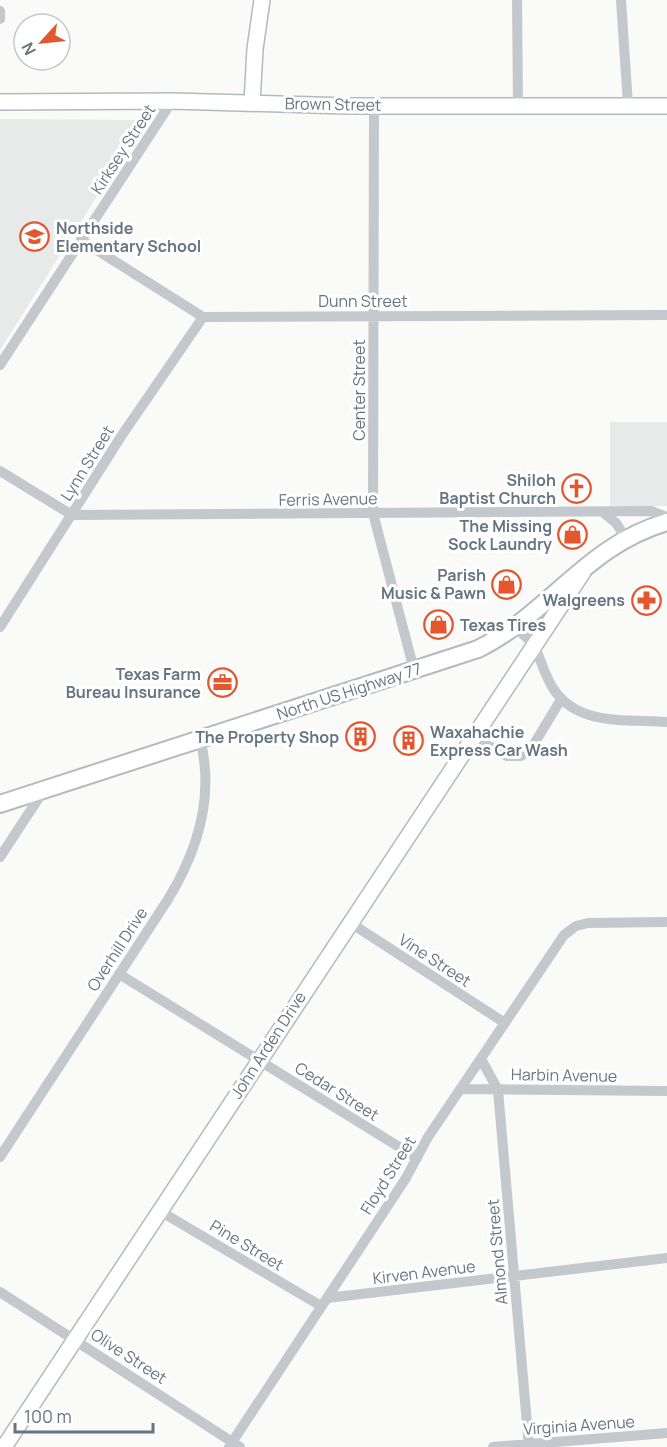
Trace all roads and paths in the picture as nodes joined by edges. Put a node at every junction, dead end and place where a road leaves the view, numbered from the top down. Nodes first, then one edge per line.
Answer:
1 (262, 0) edge
2 (517, 0) edge
3 (621, 0) edge
4 (172, 101) junction
5 (0, 102) edge
6 (252, 103) junction
7 (374, 105) junction
8 (518, 105) junction
9 (628, 105) junction
10 (667, 106) edge
11 (81, 240) junction
12 (667, 315) edge
13 (374, 316) junction
14 (202, 317) junction
15 (0, 365) edge
16 (0, 471) edge
17 (373, 513) junction
18 (604, 513) junction
19 (72, 515) junction
20 (667, 519) edge
21 (625, 537) junction
22 (590, 561) junction
23 (0, 627) edge
24 (515, 628) junction
25 (536, 645) junction
26 (414, 670) junction
27 (560, 700) junction
28 (667, 722) edge
29 (472, 737) junction
30 (200, 739) junction
31 (44, 789) junction
32 (0, 804) edge
33 (0, 857) edge
34 (349, 922) junction
35 (667, 922) edge
36 (119, 974) junction
37 (505, 1023) junction
38 (481, 1059) junction
39 (259, 1060) junction
40 (461, 1089) junction
41 (498, 1090) junction
42 (667, 1091) edge
43 (0, 1157) edge
44 (417, 1158) junction
45 (158, 1210) junction
46 (667, 1258) edge
47 (514, 1276) junction
48 (0, 1292) edge
49 (324, 1302) junction
50 (74, 1338) junction
51 (667, 1433) edge
52 (234, 1445) edge
53 (529, 1445) edge
54 (4, 1447) edge
55 (493, 1447) edge

1 - 6 street
2 - 8 street
3 - 9 street
4 - 5 street, Brown Street
4 - 6 street, Brown Street
4 - 11 street, Kirksey Street
6 - 7 street, Brown Street
7 - 8 street, Brown Street
7 - 13 street, Center Street
8 - 9 street, Brown Street
9 - 10 street, Brown Street
11 - 14 street
11 - 15 street, Kirksey Street
12 - 13 street, Dunn Street
13 - 14 street, Dunn Street
13 - 17 street, Center Street
14 - 19 street, Lynn Street
16 - 19 street
17 - 18 street, Ferris Avenue
17 - 19 street, Ferris Avenue
17 - 26 street, Center Street
18 - 20 street, Ferris Avenue
18 - 21 street
19 - 23 street, Lynn Street
20 - 21 main road, North US Highway 77
21 - 22 main road, North US Highway 77
22 - 24 main road, North US Highway 77
22 - 25 street, John Arden Drive
24 - 25 street
24 - 26 main road, North US Highway 77
25 - 27 street
25 - 29 street, John Arden Drive
26 - 30 main road, North US Highway 77
27 - 28 street
27 - 29 street
29 - 34 street, John Arden Drive
30 - 31 main road, North US Highway 77
30 - 36 street, Overhill Drive
31 - 32 main road, North US Highway 77
31 - 33 street
34 - 37 street, Vine Street
34 - 39 street, John Arden Drive
35 - 37 street, Floyd Street
36 - 39 street, Cedar Street
36 - 43 street, Overhill Drive
37 - 38 street, Floyd Street
38 - 40 street, Floyd Street
38 - 41 street, Almond Street
39 - 44 street, Cedar Street
39 - 45 street, John Arden Drive
40 - 41 street, Harbin Avenue
40 - 44 street, Floyd Street
41 - 42 street, Harbin Avenue
41 - 47 street, Almond Street
44 - 49 street, Floyd Street
45 - 49 street, Pine Street
45 - 50 street, John Arden Drive
46 - 47 street, Kirven Avenue
47 - 49 street, Kirven Avenue
47 - 53 street, Almond Street
48 - 50 street, Olive Street
49 - 52 street, Floyd Street
50 - 52 street, Olive Street
50 - 54 street, John Arden Drive
51 - 53 street, Virginia Avenue
53 - 55 street, Virginia Avenue

